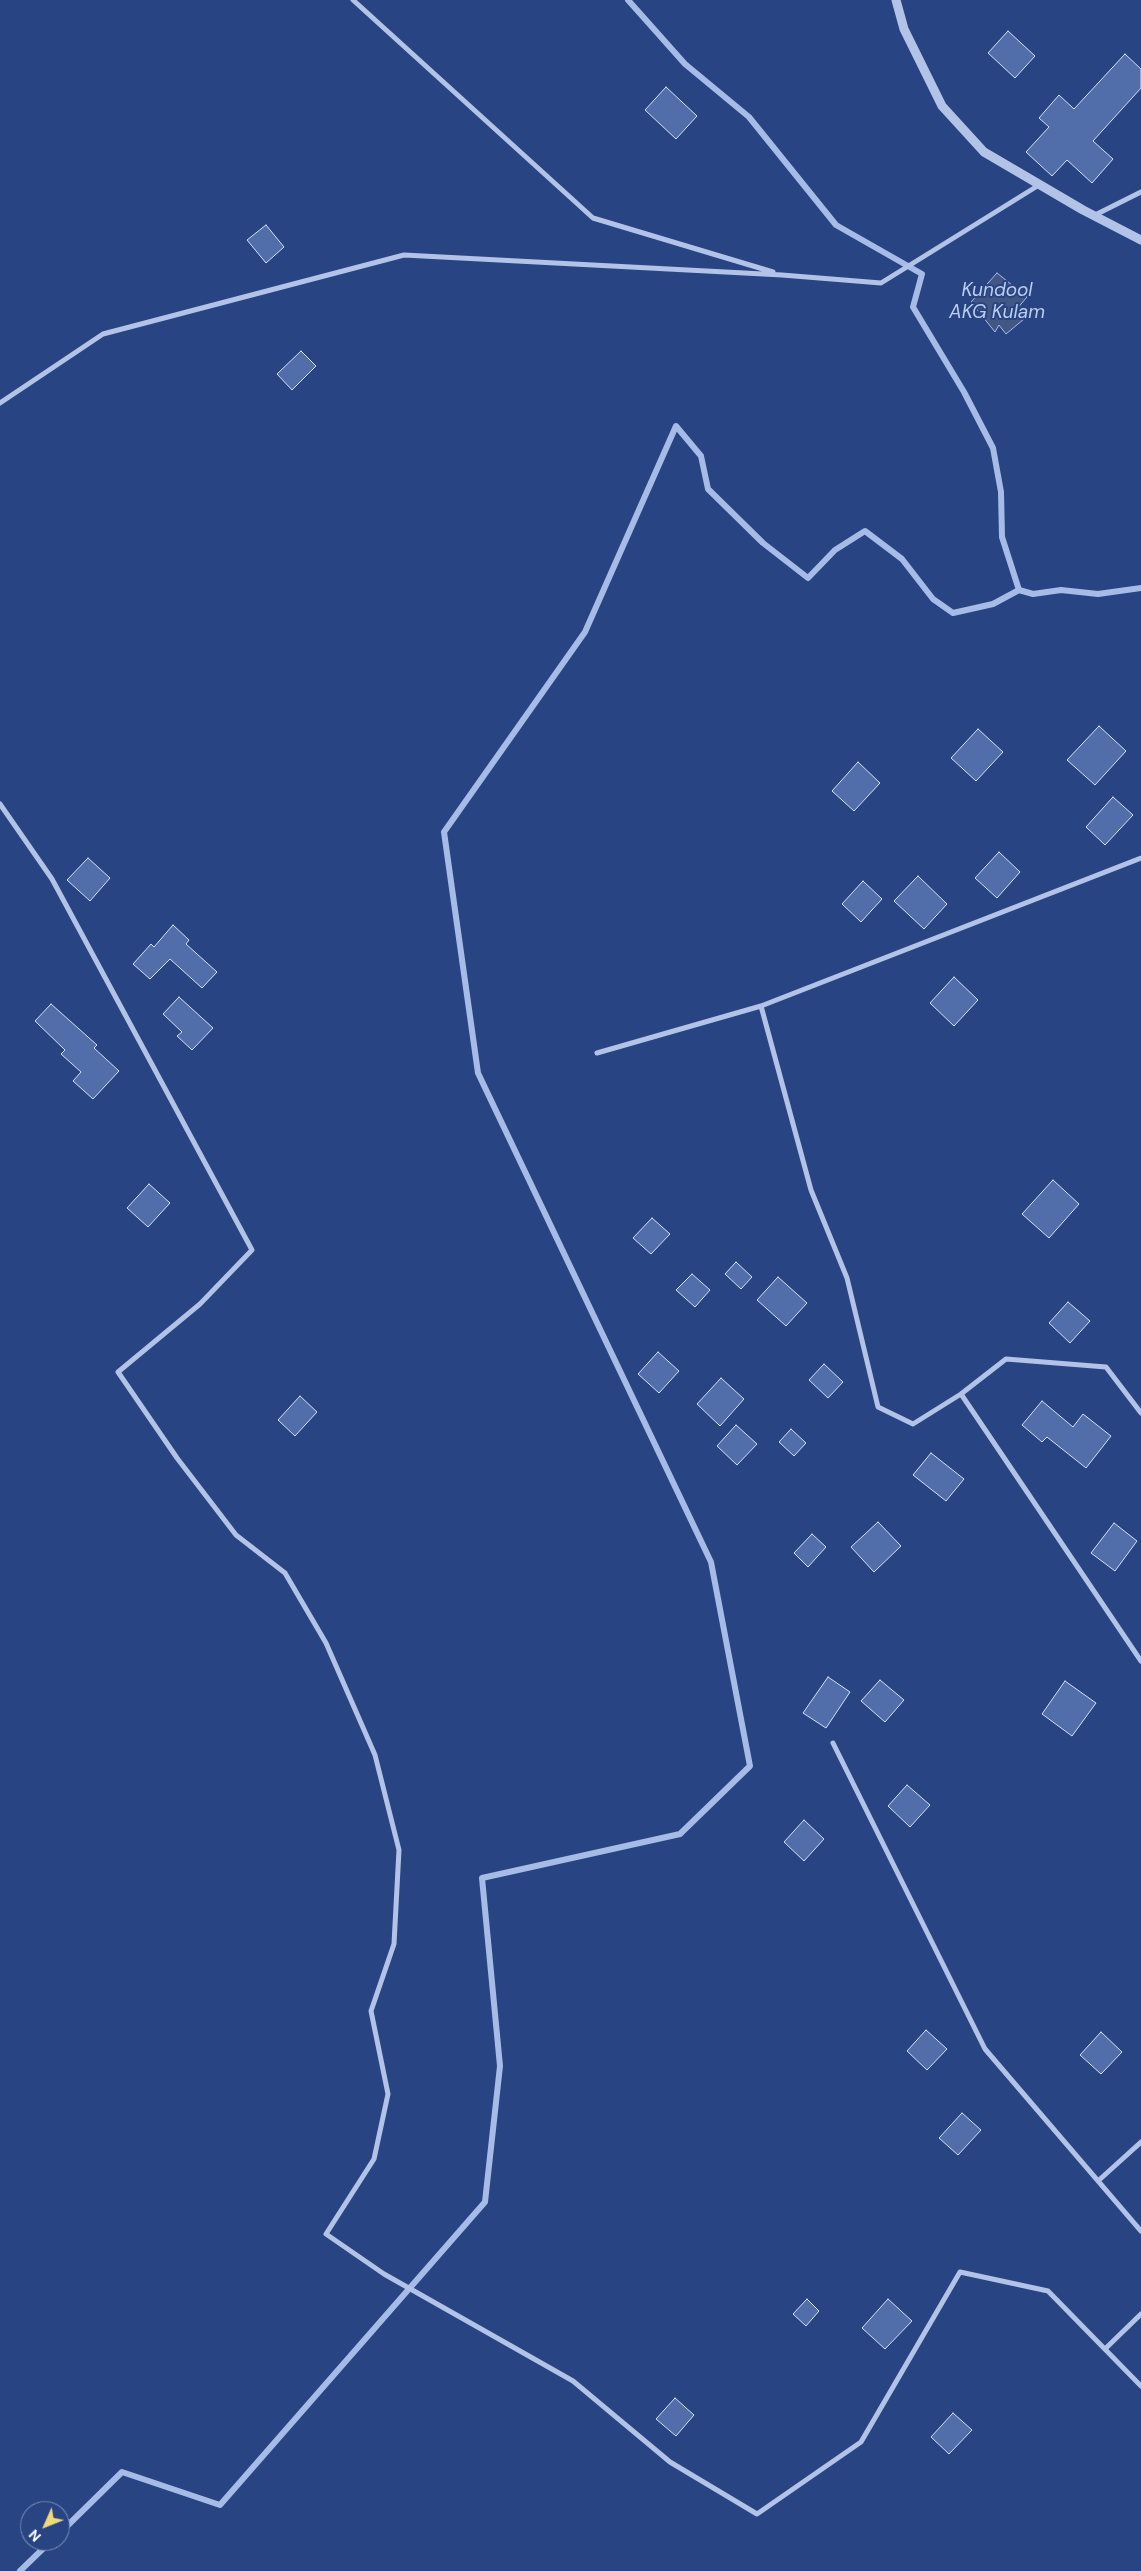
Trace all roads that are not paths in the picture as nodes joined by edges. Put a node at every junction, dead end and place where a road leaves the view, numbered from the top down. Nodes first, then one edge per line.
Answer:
1 (354, 0) edge
2 (896, 0) edge
3 (1041, 184) junction
4 (1141, 192) edge
5 (1094, 215) junction
6 (1141, 240) edge
7 (782, 275) junction
8 (0, 403) edge
9 (0, 804) edge
10 (1141, 858) edge
11 (761, 1006) junction
12 (598, 1053) dead end
13 (962, 1394) junction
14 (1141, 1413) edge
15 (1141, 1661) edge
16 (833, 1743) dead end
17 (1141, 2142) edge
18 (1098, 2181) junction
19 (1141, 2231) edge
20 (1141, 2314) edge
21 (1105, 2350) junction
22 (1141, 2386) edge

1 - 7 street
2 - 3 street
3 - 5 street
3 - 7 street
4 - 5 street
5 - 6 street
7 - 8 street
9 - 21 street
10 - 11 street
11 - 12 street
11 - 13 street
13 - 14 street
13 - 15 street
16 - 18 street
17 - 18 street
18 - 19 street
20 - 21 street
21 - 22 street

